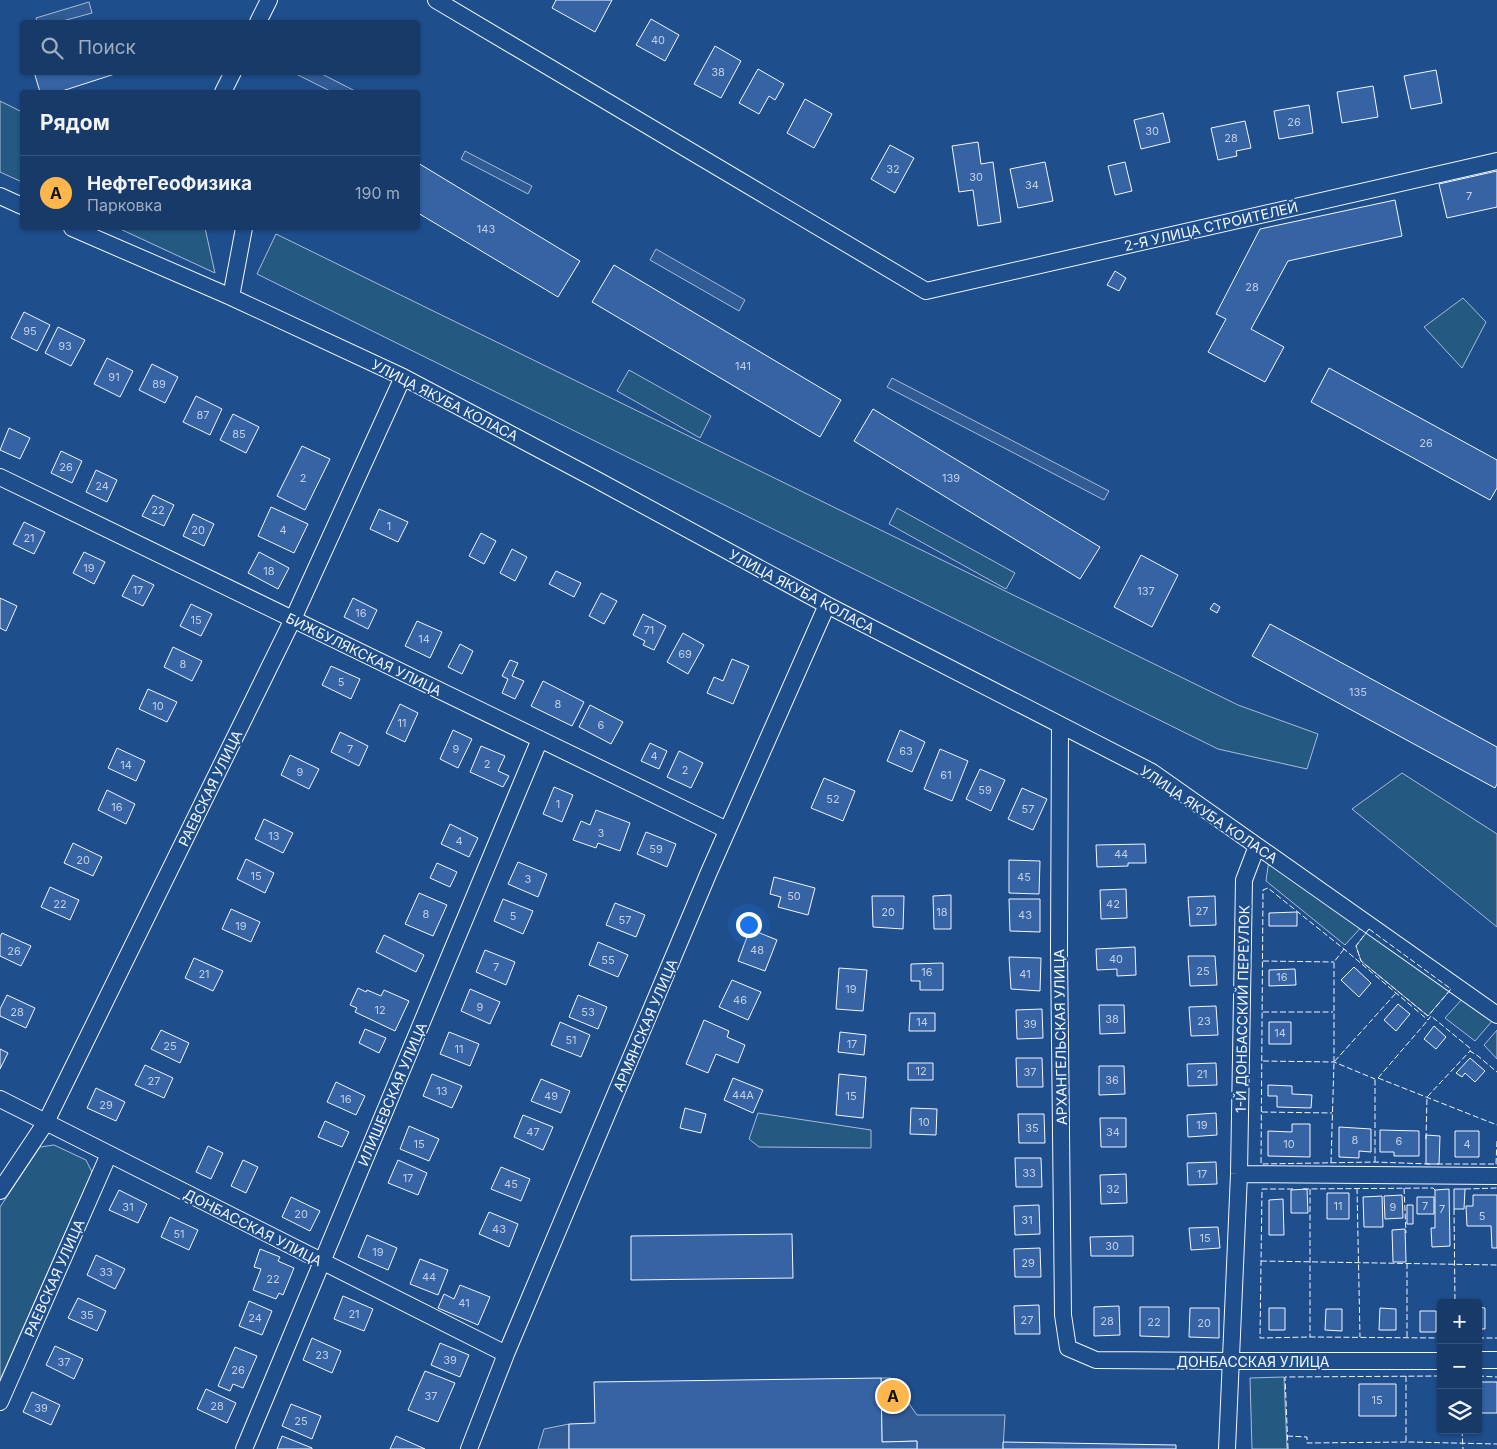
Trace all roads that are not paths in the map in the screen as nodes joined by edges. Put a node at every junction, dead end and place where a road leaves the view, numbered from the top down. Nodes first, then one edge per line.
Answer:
1 (268, 0) edge
2 (436, 0) edge
3 (259, 20) edge
4 (232, 75) edge
5 (224, 90) edge
6 (1497, 160) edge
7 (0, 196) edge
8 (20, 205) edge
9 (77, 230) edge
10 (244, 230) edge
11 (231, 297) junction
12 (403, 377) junction
13 (0, 478) edge
14 (827, 605) junction
15 (293, 619) junction
16 (1060, 725) junction
17 (540, 739) junction
18 (728, 830) junction
19 (1257, 846) junction
20 (1497, 1015) edge
21 (0, 1099) edge
22 (46, 1122) junction
23 (109, 1154) junction
24 (1239, 1174) junction
25 (1497, 1176) edge
26 (0, 1191) edge
27 (322, 1261) junction
28 (1068, 1348) joint
29 (506, 1354) junction
30 (1482, 1360) edge
31 (1497, 1360) edge
32 (1231, 1361) junction
33 (1437, 1361) edge
34 (0, 1402) edge
35 (244, 1449) edge
36 (469, 1449) edge
37 (1227, 1449) edge

1 - 3 street
2 - 6 street, 2-Я УЛИЦА СТРОИТЕЛЕЙ
4 - 5 street
7 - 8 street
9 - 11 street, УЛИЦА ЯКУБА КОЛАСА
10 - 11 street
11 - 12 street, УЛИЦА ЯКУБА КОЛАСА
12 - 14 street, УЛИЦА ЯКУБА КОЛАСА
12 - 15 street, РАЕВСКАЯ УЛИЦА
13 - 15 street, БИЖБУЛЯКСКАЯ УЛИЦА
14 - 16 street, УЛИЦА ЯКУБА КОЛАСА
14 - 18 street, АРМЯНСКАЯ УЛИЦА
15 - 17 street, БИЖБУЛЯКСКАЯ УЛИЦА
15 - 22 street, РАЕВСКАЯ УЛИЦА
16 - 19 street, УЛИЦА ЯКУБА КОЛАСА
16 - 28 street, АРХАНГЕЛЬСКАЯ УЛИЦА
17 - 18 street, БИЖБУЛЯКСКАЯ УЛИЦА
17 - 27 street, ИЛИШЕВСКАЯ УЛИЦА
18 - 29 street, АРМЯНСКАЯ УЛИЦА
19 - 20 street, УЛИЦА ЯКУБА КОЛАСА
19 - 24 street, 1-Й ДОНБАССКИЙ ПЕРЕУЛОК
21 - 22 street, ДОНБАССКАЯ УЛИЦА
22 - 23 street, ДОНБАССКАЯ УЛИЦА
22 - 26 street, РАЕВСКАЯ УЛИЦА
23 - 27 street, ДОНБАССКАЯ УЛИЦА
23 - 34 street, РАЕВСКАЯ УЛИЦА
24 - 25 street
24 - 32 street, 1-Й ДОНБАССКИЙ ПЕРЕУЛОК
27 - 29 street, ДОНБАССКАЯ УЛИЦА
27 - 35 street, ИЛИШЕВСКАЯ УЛИЦА
28 - 32 street, ДОНБАССКАЯ УЛИЦА
29 - 36 street, АРМЯНСКАЯ УЛИЦА
30 - 31 street
32 - 33 street, ДОНБАССКАЯ УЛИЦА
32 - 37 street, 1-Й ДОНБАССКИЙ ПЕРЕУЛОК

